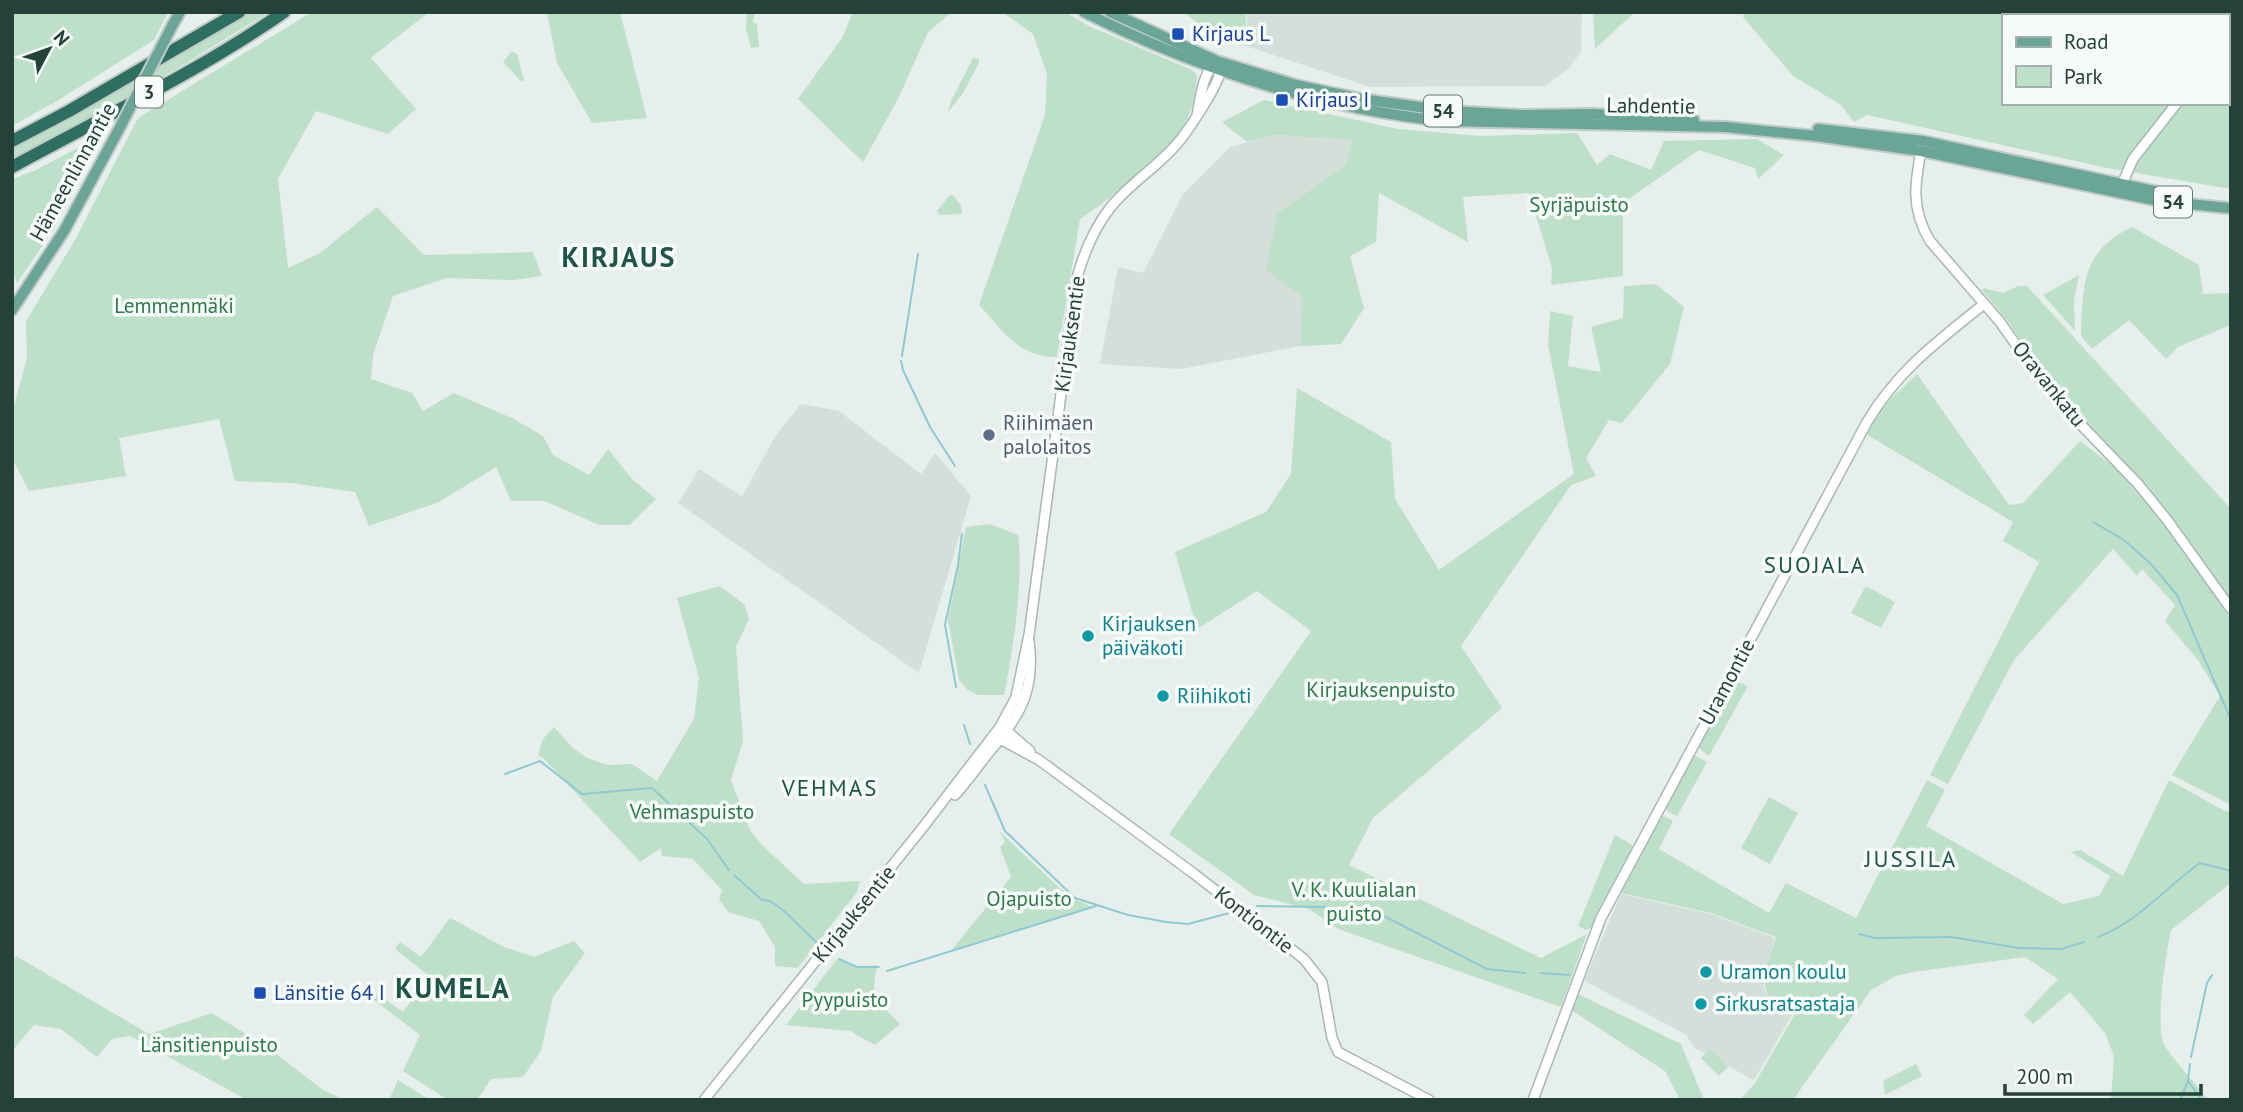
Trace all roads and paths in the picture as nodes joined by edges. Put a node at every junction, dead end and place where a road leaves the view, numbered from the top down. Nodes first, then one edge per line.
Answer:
1 (180, 12) edge
2 (239, 12) edge
3 (284, 12) edge
4 (1084, 12) edge
5 (1110, 12) edge
6 (1215, 66) junction
7 (2175, 105) edge
8 (12, 141) edge
9 (1922, 146) junction
10 (12, 167) edge
11 (2120, 189) junction
12 (2229, 208) edge
13 (1984, 303) junction
14 (12, 310) edge
15 (2231, 610) edge
16 (1029, 635) junction
17 (1005, 736) junction
18 (924, 826) junction
19 (704, 1100) edge
20 (1429, 1100) edge
21 (1533, 1100) edge

1 - 14 main road, Hämeenlinnantie, bridge
2 - 8 highway, 3
3 - 10 highway, 3
4 - 6 main road, Lahdentie / 54
5 - 6 main road, Lahdentie / 54
6 - 9 main road, Lahdentie / 54
6 - 16 street, Kirjauksentie
7 - 11 street
9 - 11 main road, Lahdentie / 54
9 - 13 street, Oravankatu
11 - 12 main road, 54
13 - 15 street, Oravankatu
13 - 21 street, Uramontie
16 - 17 street, Kirjauksentie
16 - 18 street, Kirjauksentie
17 - 18 street, Kirjauksentie
17 - 20 street, Kontiontie
18 - 19 street, Kirjauksentie

